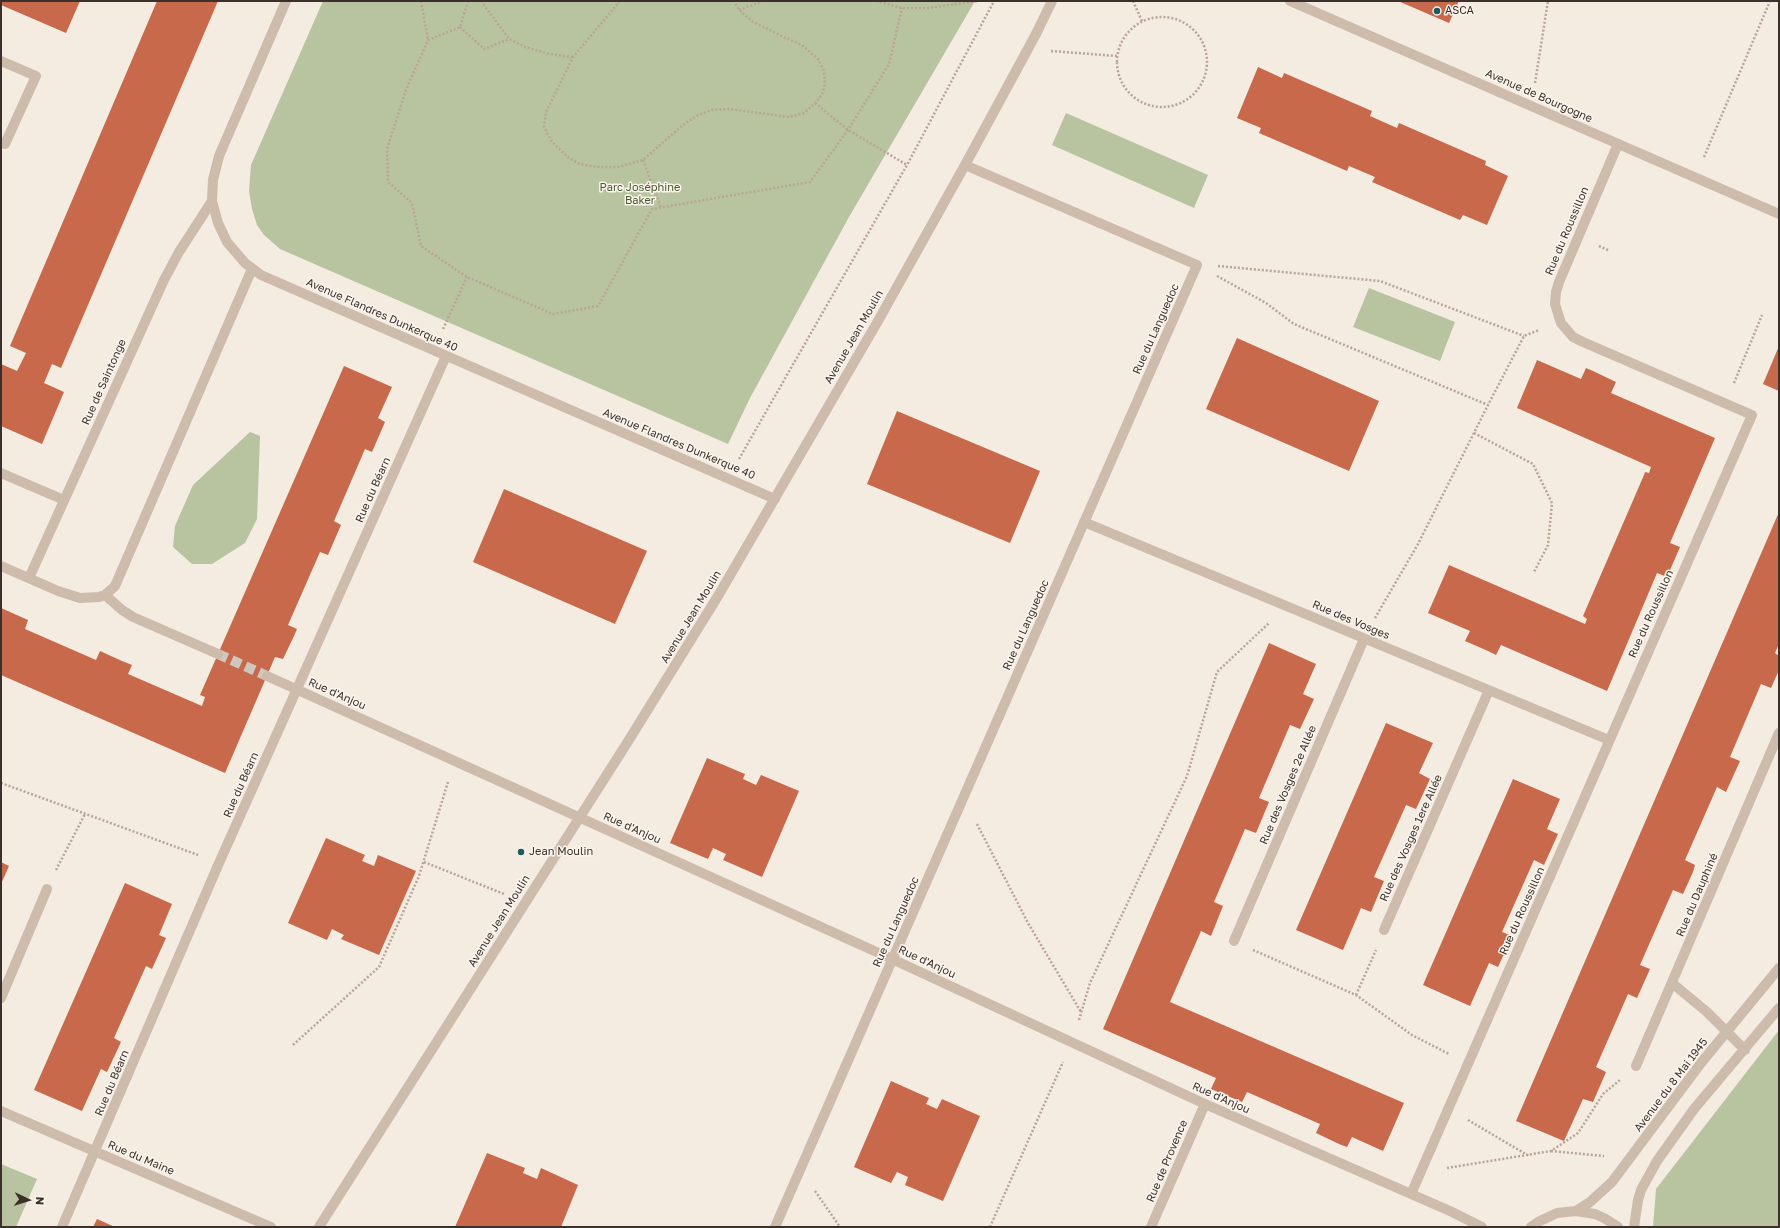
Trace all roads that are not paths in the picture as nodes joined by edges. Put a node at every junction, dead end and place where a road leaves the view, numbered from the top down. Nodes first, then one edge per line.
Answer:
1 (286, 1) edge
2 (1052, 1) edge
3 (1290, 1) edge
4 (1, 61) edge
5 (1, 143) edge
6 (1618, 144) junction
7 (965, 165) junction
8 (212, 201) junction
9 (1779, 214) edge
10 (252, 269) junction
11 (446, 356) junction
12 (1, 472) edge
13 (775, 499) junction
14 (64, 500) junction
15 (1084, 522) junction
16 (1, 566) edge
17 (29, 578) junction
18 (105, 595) junction
19 (1364, 639) junction
20 (218, 654) tunnel mouth
21 (267, 676) tunnel mouth
22 (297, 689) junction
23 (1489, 690) junction
24 (1779, 733) edge
25 (1609, 740) junction
26 (578, 817) junction
27 (47, 889) road end
28 (1384, 930) road end
29 (1234, 942) road end
30 (892, 959) junction
31 (1779, 968) edge
32 (1672, 983) junction
33 (1, 998) edge
34 (1779, 1008) edge
35 (1727, 1032) junction
36 (1745, 1050) junction
37 (1636, 1066) road end
38 (1205, 1104) junction
39 (1, 1111) edge
40 (95, 1152) junction
41 (1411, 1194) junction
42 (1576, 1211) junction
43 (62, 1227) edge
44 (271, 1227) edge
45 (319, 1227) edge
46 (775, 1227) edge
47 (1151, 1227) edge
48 (1482, 1227) edge
49 (1531, 1227) edge
50 (1618, 1227) edge
51 (1634, 1227) edge

1 - 8 street, Avenue Flandres Dunkerque 40
2 - 7 street, Avenue Jean Moulin
3 - 6 street, Avenue de Bourgogne
4 - 5 street
6 - 9 street, Avenue de Bourgogne
6 - 25 street, Rue du Roussillon
7 - 13 street, Avenue Jean Moulin
7 - 15 street, Rue du Languedoc
8 - 10 street, Avenue Flandres Dunkerque 40
8 - 14 street, Rue de Saintonge
10 - 11 street, Avenue Flandres Dunkerque 40
10 - 18 street
11 - 13 street, Avenue Flandres Dunkerque 40
11 - 22 street, Rue du Béarn
12 - 14 street
13 - 26 street, Avenue Jean Moulin
14 - 17 street, Rue de Saintonge
15 - 19 street, Rue des Vosges
15 - 30 street, Rue du Languedoc
16 - 17 street
17 - 18 street
18 - 20 street
19 - 23 street, Rue des Vosges
19 - 29 street, Rue des Vosges 2e Allée
21 - 22 street, Rue d'Anjou
22 - 26 street, Rue d'Anjou
22 - 40 street, Rue du Béarn
23 - 25 street, Rue des Vosges
23 - 28 street, Rue des Vosges 1ere Allée
24 - 32 street, Rue du Dauphiné
25 - 41 street, Rue du Roussillon
26 - 30 street, Rue d'Anjou
26 - 45 street, Avenue Jean Moulin
27 - 33 street
30 - 38 street, Rue d'Anjou
30 - 46 street, Rue du Languedoc
31 - 35 street, Avenue du 8 Mai 1945
32 - 35 street
32 - 37 street, Rue du Dauphiné
34 - 36 street
35 - 36 street
35 - 42 street, Avenue du 8 Mai 1945
36 - 51 street
38 - 41 street, Rue d'Anjou
38 - 47 street, Rue de Provence
39 - 40 street, Rue du Maine
40 - 43 street, Rue du Béarn
40 - 44 street, Rue du Maine
41 - 48 street, Rue d'Anjou
42 - 49 street
42 - 50 street

